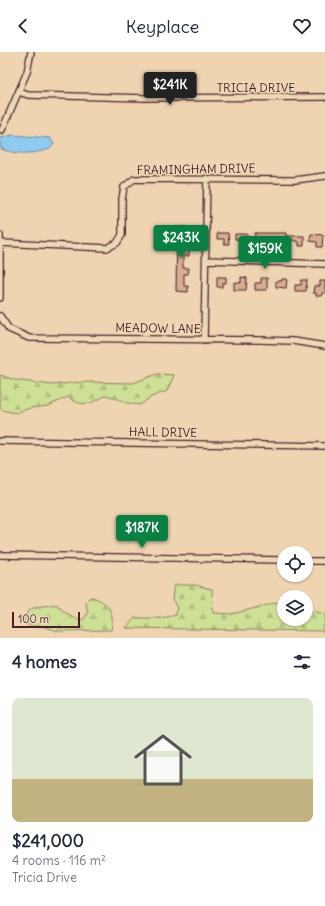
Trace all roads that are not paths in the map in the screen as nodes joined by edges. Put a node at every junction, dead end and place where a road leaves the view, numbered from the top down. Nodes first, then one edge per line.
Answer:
1 (30, 52) edge
2 (19, 92) junction
3 (325, 97) edge
4 (2, 130) dead end
5 (325, 176) edge
6 (206, 178) junction
7 (0, 235) edge
8 (1, 243) edge
9 (206, 260) junction
10 (325, 264) edge
11 (0, 298) edge
12 (0, 316) edge
13 (204, 340) junction
14 (325, 346) edge
15 (0, 440) edge
16 (325, 446) edge
17 (0, 554) edge
18 (277, 560) edge
19 (313, 561) edge
20 (325, 561) edge

1 - 2 street
2 - 3 street, TRICIA DRIVE
2 - 4 street
5 - 6 street, FRAMINGHAM DRIVE
6 - 8 street, FRAMINGHAM DRIVE
6 - 9 street
7 - 8 street
8 - 11 street
9 - 10 street
9 - 13 street
12 - 13 street, MEADOW LANE
13 - 14 street, MEADOW LANE
15 - 16 street, HALL DRIVE
17 - 18 street
19 - 20 street

